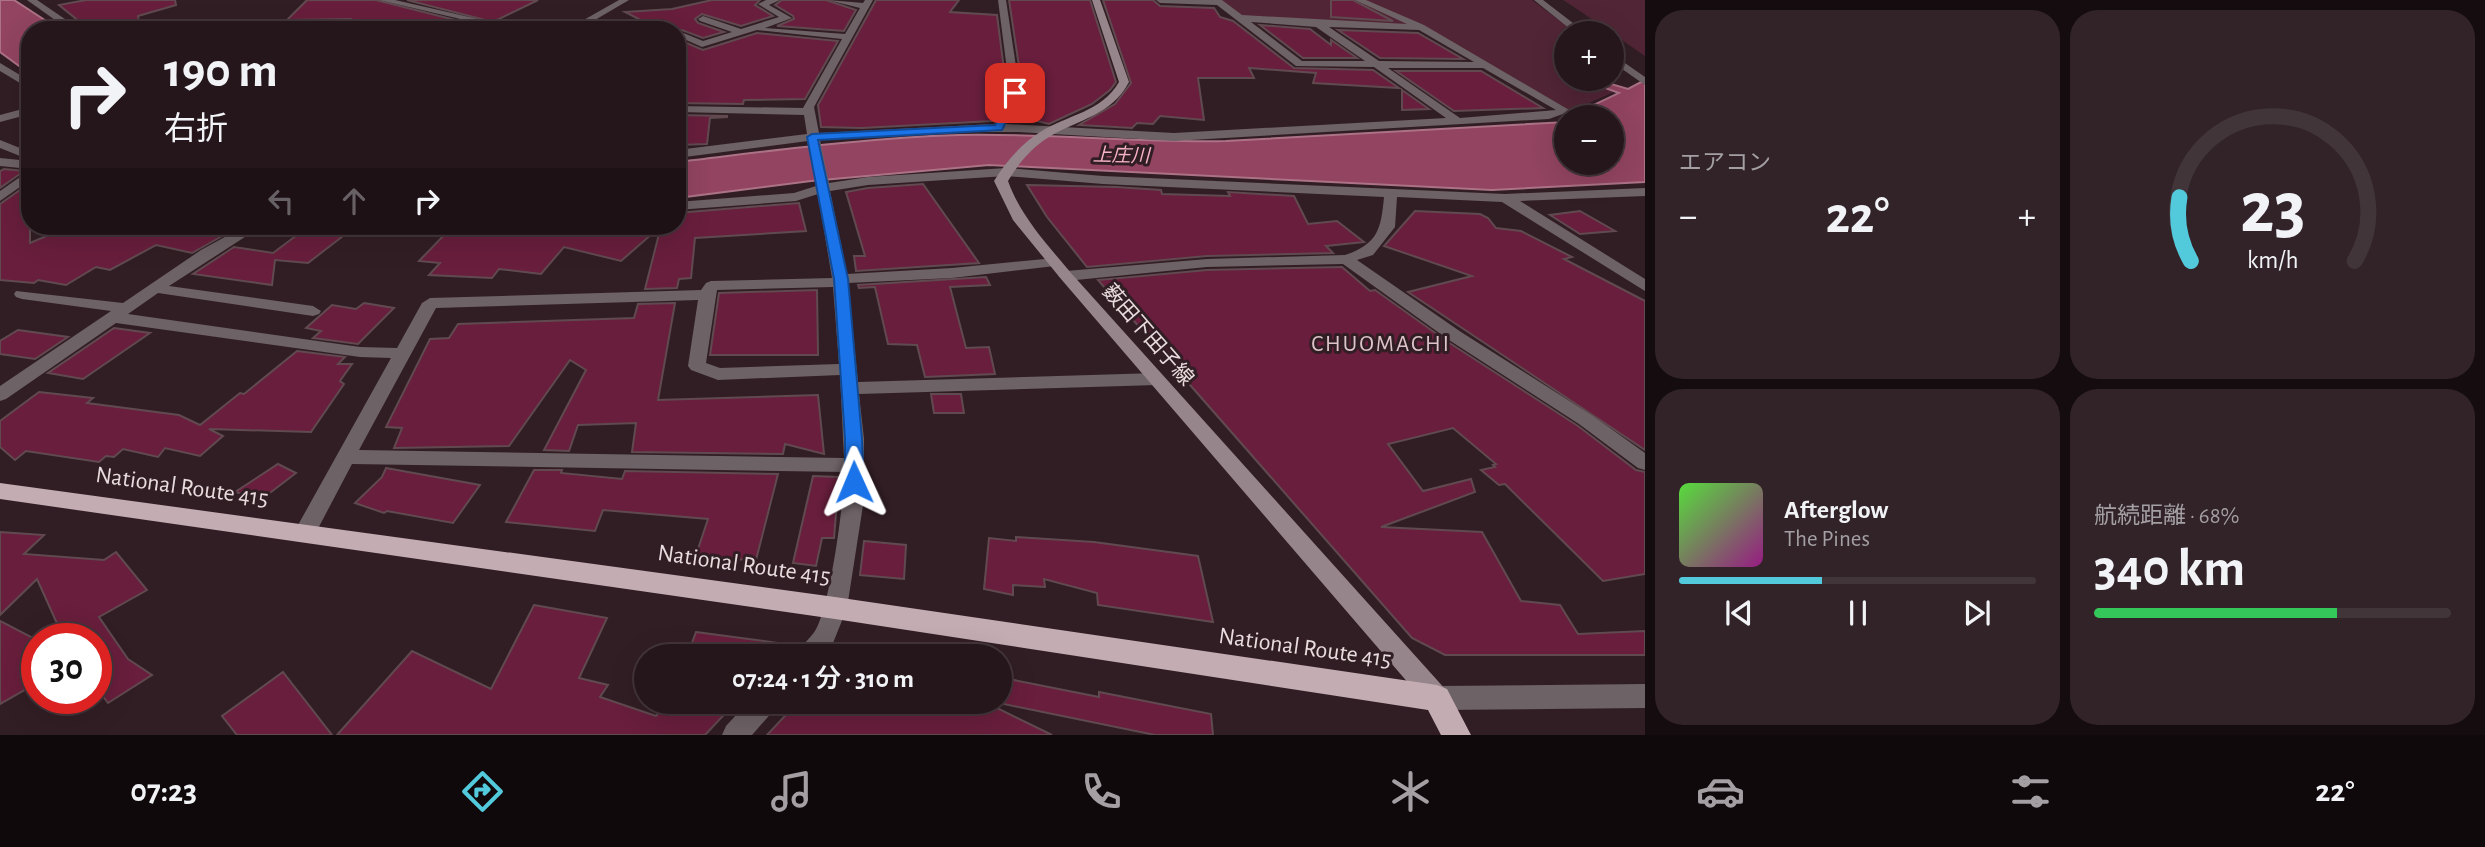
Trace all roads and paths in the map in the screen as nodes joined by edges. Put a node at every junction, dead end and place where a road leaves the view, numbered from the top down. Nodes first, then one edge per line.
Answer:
1 (31, 0) edge
2 (383, 0) edge
3 (625, 0) edge
4 (776, 0) edge
5 (832, 0) edge
6 (1002, 0) edge
7 (1096, 0) edge
8 (1160, 0) edge
9 (1359, 0) edge
10 (1538, 0) edge
11 (1218, 1) edge
12 (867, 3) edge
13 (1240, 18) junction
14 (704, 19) dead end
15 (62, 21) edge
16 (480, 21) edge
17 (587, 21) edge
18 (1565, 21) edge
19 (1318, 24) junction
20 (1421, 27) junction
21 (746, 31) junction
22 (686, 37) edge
23 (847, 37) junction
24 (1377, 65) junction
25 (1485, 65) junction
26 (0, 66) edge
27 (1624, 66) edge
28 (21, 80) edge
29 (1645, 82) edge
30 (686, 109) edge
31 (809, 112) junction
32 (21, 113) edge
33 (0, 119) edge
34 (1455, 120) junction
35 (998, 128) junction
36 (1049, 133) junction
37 (813, 140) junction
38 (0, 144) edge
39 (21, 152) edge
40 (686, 153) edge
41 (0, 162) edge
42 (21, 164) edge
43 (1006, 172) junction
44 (21, 181) edge
45 (821, 184) junction
46 (1391, 191) junction
47 (1645, 192) edge
48 (0, 197) edge
49 (1505, 198) junction
50 (686, 205) edge
51 (239, 235) edge
52 (1346, 259) junction
53 (1060, 269) junction
54 (841, 280) junction
55 (1645, 286) edge
56 (154, 288) junction
57 (22, 294) dead end
58 (706, 295) junction
59 (313, 310) dead end
60 (118, 312) junction
61 (403, 353) junction
62 (849, 378) junction
63 (1157, 379) junction
64 (0, 395) edge
65 (346, 457) junction
66 (1645, 463) edge
67 (854, 465) junction
68 (0, 491) edge
69 (304, 534) junction
70 (835, 608) junction
71 (818, 644) edge
72 (1645, 696) edge
73 (1437, 698) junction
74 (754, 714) edge
75 (735, 735) edge
76 (1456, 735) edge

1 - 15 street
2 - 16 street
3 - 17 street
4 - 21 street
5 - 12 street
6 - 35 street
7 - 36 main road
8 - 11 street
9 - 20 street
10 - 18 street
11 - 13 street
12 - 23 street
13 - 19 street
13 - 24 street
14 - 21 street
19 - 20 street
19 - 24 street
20 - 25 street
21 - 22 street
21 - 23 street
23 - 31 street
24 - 25 street
24 - 34 street
25 - 34 street
26 - 28 street
27 - 29 street
30 - 31 street
31 - 37 street
32 - 33 street
34 - 36 street
35 - 36 street
35 - 37 street
36 - 43 main road
37 - 40 street
37 - 45 street
38 - 39 street
41 - 42 street
43 - 45 street
43 - 46 street
43 - 53 main road, 薮田下田子線
44 - 48 street
45 - 50 street
45 - 54 street
46 - 49 street
46 - 52 street
47 - 49 street
49 - 55 street
51 - 56 street
52 - 53 street
52 - 66 street
53 - 54 street
53 - 63 main road, 薮田下田子線
54 - 58 street
54 - 62 street
56 - 59 street
56 - 60 street
57 - 60 street
58 - 61 street
58 - 62 street
60 - 61 street
60 - 64 street
61 - 65 street
62 - 63 street
62 - 67 street
63 - 73 main road, 薮田下田子線
65 - 67 street
65 - 69 street
67 - 70 street
68 - 69 highway, National Route 415
69 - 70 highway, National Route 415
70 - 71 street
70 - 73 highway, National Route 415
72 - 73 street
73 - 76 highway
74 - 75 street

